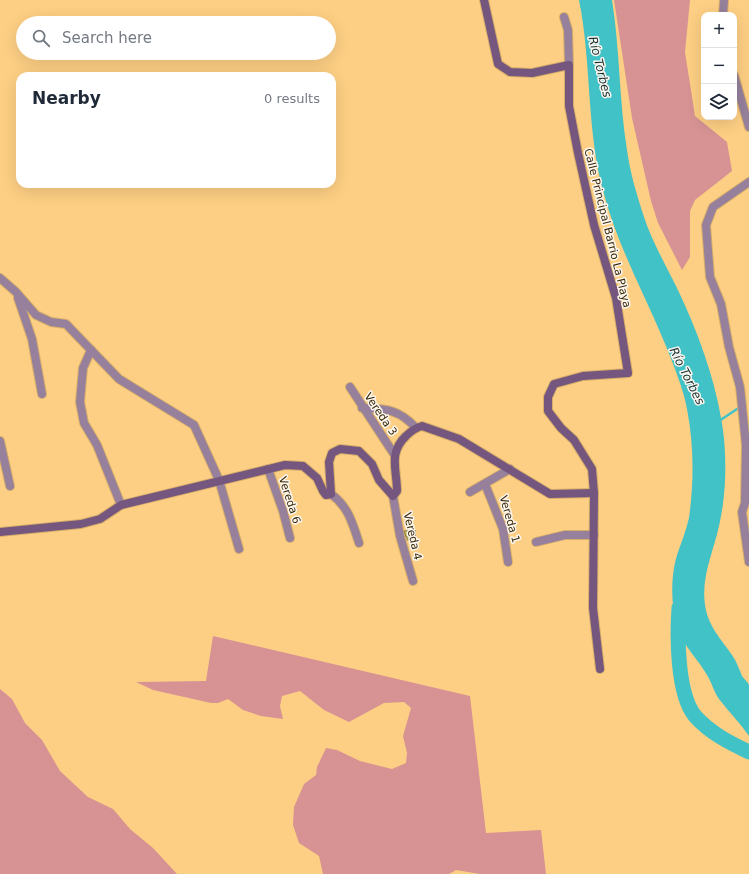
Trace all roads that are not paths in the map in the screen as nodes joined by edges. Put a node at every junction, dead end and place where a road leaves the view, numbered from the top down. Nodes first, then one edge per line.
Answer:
1 (484, 0) edge
2 (724, 0) edge
3 (723, 12) edge
4 (564, 17) dead end
5 (569, 65) junction
6 (737, 84) edge
7 (749, 127) edge
8 (749, 182) edge
9 (0, 278) edge
10 (16, 292) junction
11 (91, 350) junction
12 (350, 387) dead end
13 (42, 394) dead end
14 (362, 408) junction
15 (416, 428) junction
16 (0, 441) edge
17 (394, 454) junction
18 (268, 469) junction
19 (510, 469) junction
20 (219, 480) junction
21 (485, 484) junction
22 (10, 486) dead end
23 (470, 492) dead end
24 (331, 494) junction
25 (594, 494) junction
26 (393, 496) junction
27 (120, 505) junction
28 (0, 532) edge
29 (594, 535) junction
30 (290, 538) dead end
31 (536, 542) dead end
32 (359, 543) dead end
33 (239, 549) dead end
34 (508, 562) dead end
35 (749, 562) edge
36 (413, 581) dead end
37 (600, 669) dead end

1 - 5 street
2 - 3 street
4 - 5 street
5 - 25 street, Calle Principal Barrio La Playa
6 - 7 street
8 - 35 street
9 - 10 street
10 - 11 street
10 - 13 street
11 - 20 street
11 - 27 street
12 - 14 street, Vereda 3
14 - 15 street
14 - 17 street, Vereda 3
15 - 17 street
15 - 19 street
16 - 22 street
17 - 26 street
18 - 20 street
18 - 24 street
18 - 30 street, Vereda 6
19 - 21 street
19 - 25 street
20 - 27 street
20 - 33 street
21 - 23 street
21 - 34 street, Vereda 1
24 - 26 street
24 - 32 street
25 - 29 street, Calle Principal Barrio La Playa
26 - 36 street, Vereda 4
27 - 28 street
29 - 31 street
29 - 37 street, Calle Principal Barrio La Playa

